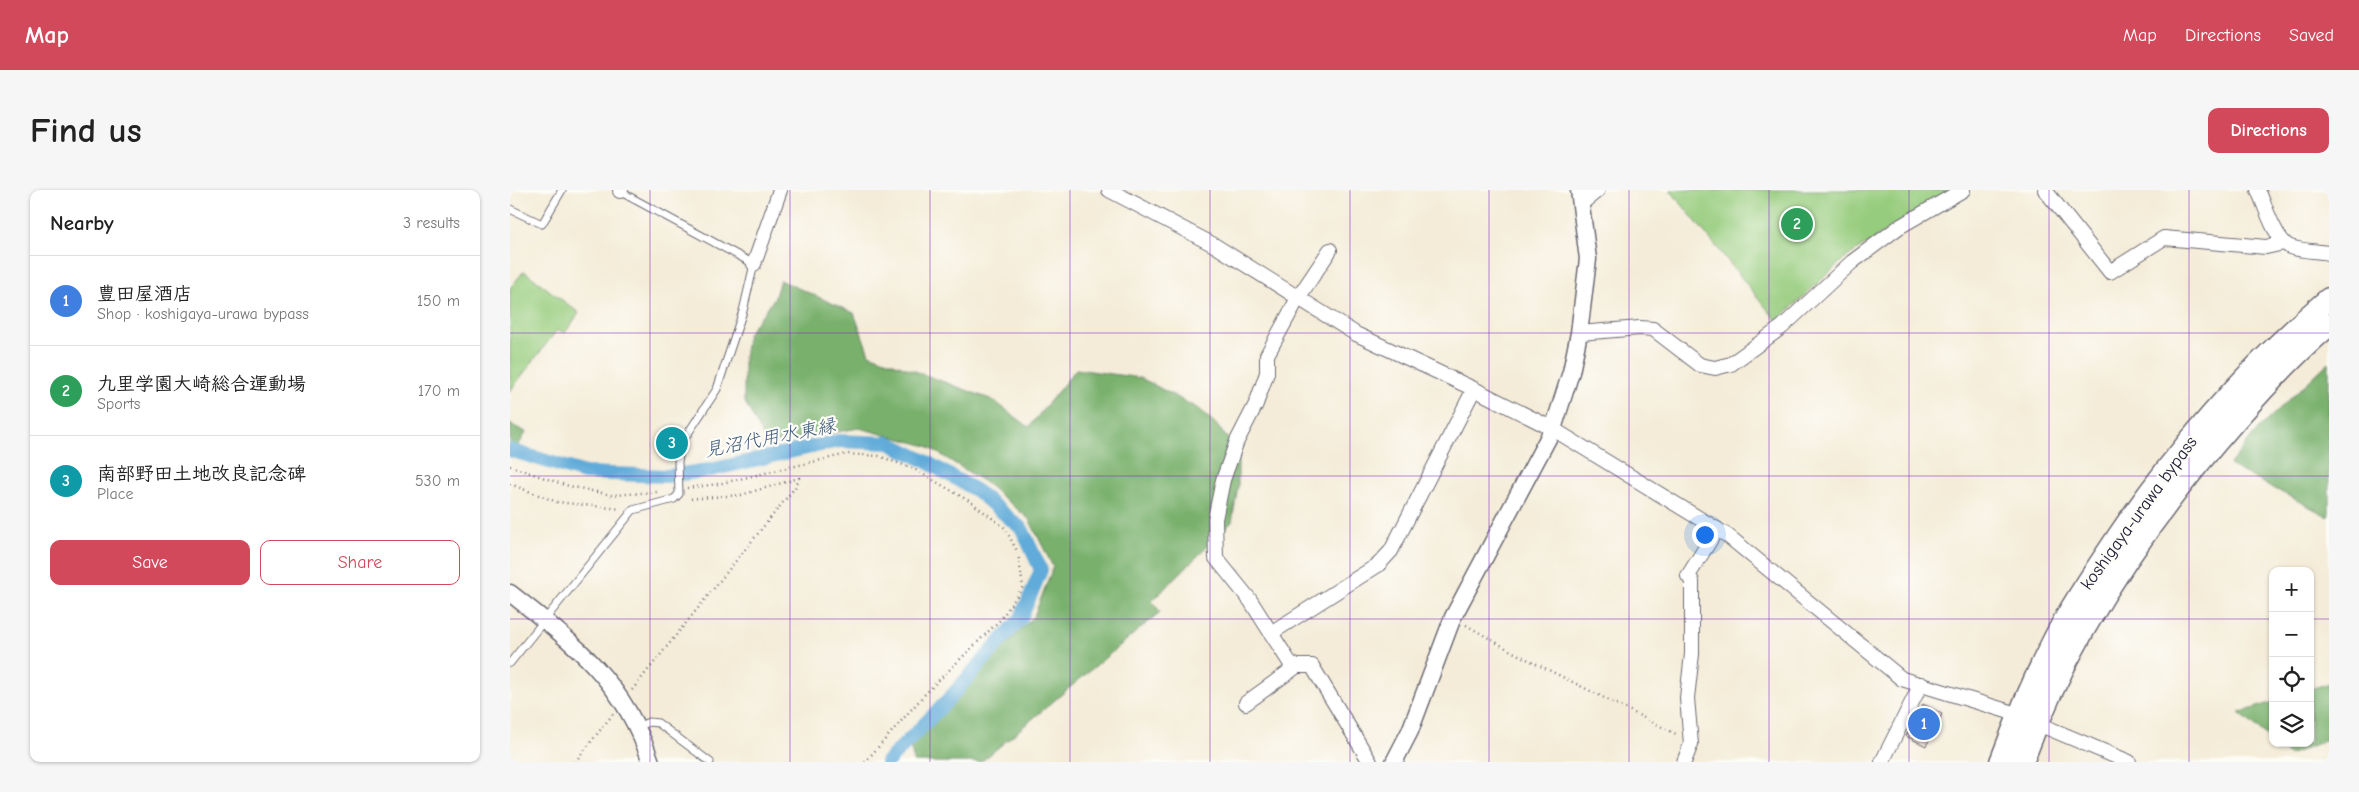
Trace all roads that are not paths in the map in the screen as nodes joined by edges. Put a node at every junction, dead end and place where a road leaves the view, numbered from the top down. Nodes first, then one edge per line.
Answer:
1 (562, 190) edge
2 (619, 190) edge
3 (780, 190) edge
4 (1109, 190) edge
5 (1598, 190) edge
6 (1963, 190) edge
7 (2045, 190) edge
8 (2258, 190) edge
9 (1580, 196) edge
10 (510, 209) edge
11 (2284, 243) junction
12 (1330, 250) dead end
13 (2329, 254) edge
14 (754, 264) junction
15 (1298, 298) junction
16 (2329, 299) edge
17 (2329, 325) edge
18 (1579, 333) junction
19 (1474, 389) junction
20 (1553, 429) junction
21 (1717, 529) junction
22 (510, 593) edge
23 (544, 620) junction
24 (1271, 633) junction
25 (510, 663) edge
26 (1297, 666) junction
27 (1921, 684) junction
28 (1246, 703) dead end
29 (2028, 720) junction
30 (637, 727) junction
31 (651, 762) edge
32 (710, 762) edge
33 (1370, 762) edge
34 (1394, 762) edge
35 (1684, 762) edge
36 (1882, 762) edge
37 (2001, 762) edge
38 (2022, 762) edge
39 (2129, 762) edge

1 - 10 lane
2 - 14 lane
3 - 14 street
4 - 15 street
5 - 9 street
6 - 18 street
7 - 11 street
8 - 11 street
9 - 18 street
11 - 13 street
12 - 15 street
14 - 23 lane
15 - 19 street
15 - 24 street
16 - 29 highway, koshigaya-urawa bypass
17 - 29 highway, koshigaya-urawa bypass
18 - 20 street
19 - 20 street
19 - 24 street
20 - 21 street
20 - 34 street
21 - 27 street
21 - 35 street
22 - 23 street
23 - 25 lane
23 - 30 street
24 - 26 street
26 - 28 street
26 - 33 street
27 - 29 street
27 - 36 street
29 - 37 highway, koshigaya-urawa bypass
29 - 38 highway, koshigaya-urawa bypass
29 - 39 street
30 - 31 street
30 - 32 lane

